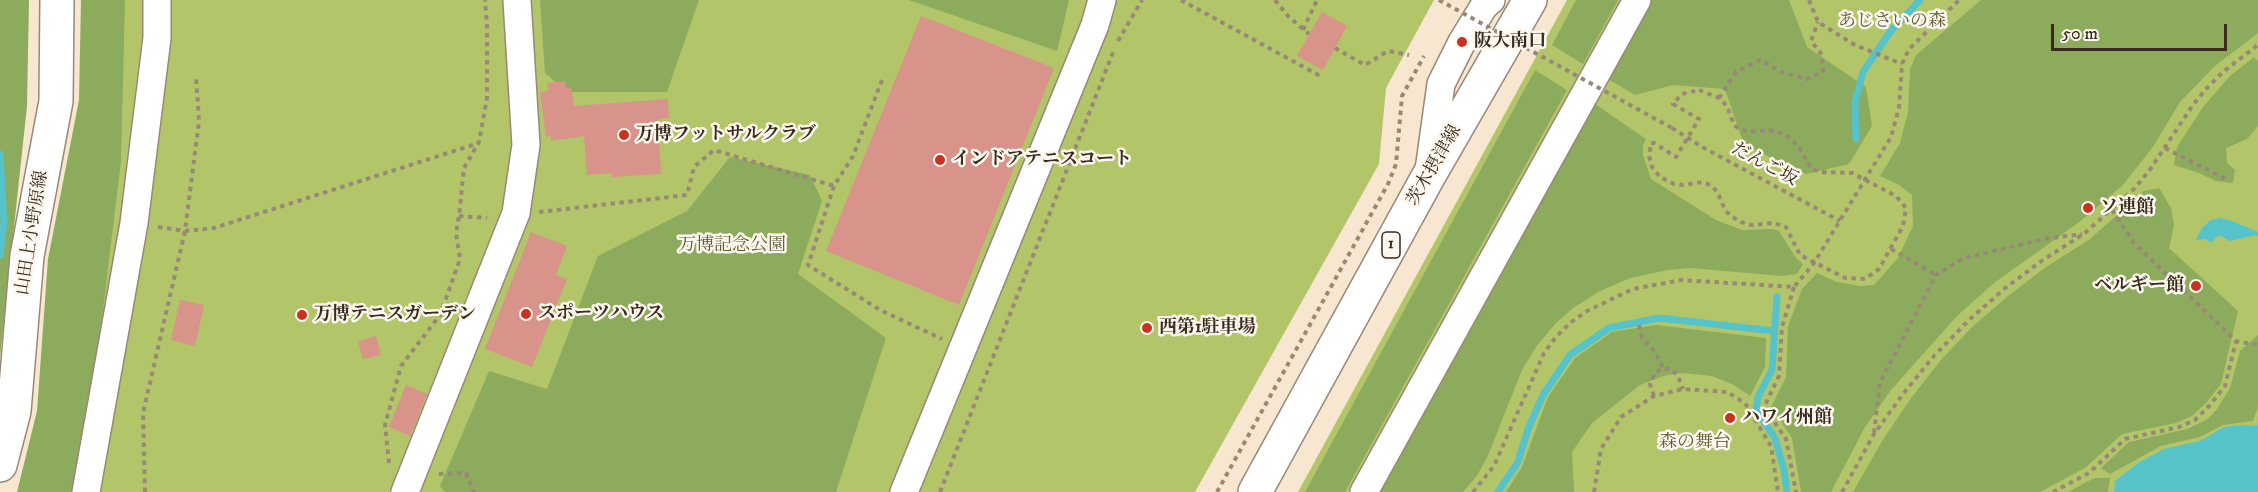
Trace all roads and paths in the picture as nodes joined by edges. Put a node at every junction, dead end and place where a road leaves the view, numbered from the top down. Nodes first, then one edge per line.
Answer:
1 (57, 0) edge
2 (157, 0) edge
3 (485, 0) edge
4 (518, 0) edge
5 (1102, 0) edge
6 (1142, 0) edge
7 (1181, 0) edge
8 (1275, 0) edge
9 (1317, 0) edge
10 (1439, 0) edge
11 (1456, 0) edge
12 (1491, 0) edge
13 (1530, 0) edge
14 (1637, 0) edge
15 (1809, 0) edge
16 (1959, 0) edge
17 (1451, 10) dead end
18 (1818, 22) junction
19 (1303, 30) junction
20 (1309, 34) dead end
21 (1335, 48) dead end
22 (1429, 48) dead end
23 (2257, 48) edge
24 (1409, 55) dead end
25 (1902, 64) junction
26 (196, 76) dead end
27 (1322, 77) dead end
28 (882, 80) dead end
29 (1719, 98) junction
30 (1688, 138) junction
31 (480, 142) junction
32 (2165, 148) junction
33 (1428, 177) junction
34 (1865, 180) junction
35 (2227, 180) dead end
36 (834, 186) junction
37 (2112, 210) junction
38 (546, 212) dead end
39 (1840, 221) junction
40 (185, 231) junction
41 (2085, 233) junction
42 (1892, 249) junction
43 (1814, 263) junction
44 (1936, 275) junction
45 (1794, 287) junction
46 (1639, 325) dead end
47 (2236, 341) junction
48 (2258, 345) edge
49 (962, 348) junction
50 (1663, 368) junction
51 (1683, 389) junction
52 (1654, 396) junction
53 (1874, 434) junction
54 (0, 465) edge
55 (402, 468) junction
56 (86, 492) edge
57 (145, 492) edge
58 (405, 492) edge
59 (474, 492) edge
60 (904, 492) edge
61 (940, 492) edge
62 (1217, 492) edge
63 (1255, 492) edge
64 (1364, 492) edge
65 (1473, 492) edge
66 (1594, 492) edge
67 (1778, 492) edge
68 (1796, 492) edge
69 (1842, 492) edge
70 (2053, 492) edge

1 - 54 main road, 山田上小野原線
2 - 56 lane
3 - 31 path
4 - 55 lane
5 - 49 lane
6 - 61 path
7 - 27 path
8 - 19 path
9 - 19 path
10 - 30 path, だんご坂, bridge
11 - 17 path
12 - 33 lane
13 - 33 main road, 茨木摂津線 / 1
14 - 64 lane
15 - 18 path
16 - 25 path
18 - 25 path
18 - 29 path
19 - 20 path
21 - 24 path
22 - 62 path
23 - 32 path
25 - 34 path
26 - 40 path
28 - 36 path
29 - 30 path
29 - 34 path
30 - 39 path, だんご坂
30 - 43 path
31 - 40 path
31 - 55 path
32 - 35 path
32 - 37 path
33 - 63 main road, 茨木摂津線 / 1
34 - 39 path
34 - 42 path
36 - 38 path
36 - 49 path
37 - 41 path
37 - 47 path
39 - 43 path
40 - 57 path
41 - 44 path
41 - 53 path
42 - 43 path
42 - 44 path
43 - 45 path
44 - 53 path
45 - 65 path
45 - 68 path
46 - 50 path
47 - 48 path
47 - 70 path
49 - 60 lane
50 - 51 path
50 - 52 path
51 - 52 path
51 - 67 path
52 - 66 path
53 - 69 path
55 - 58 lane
55 - 59 path

